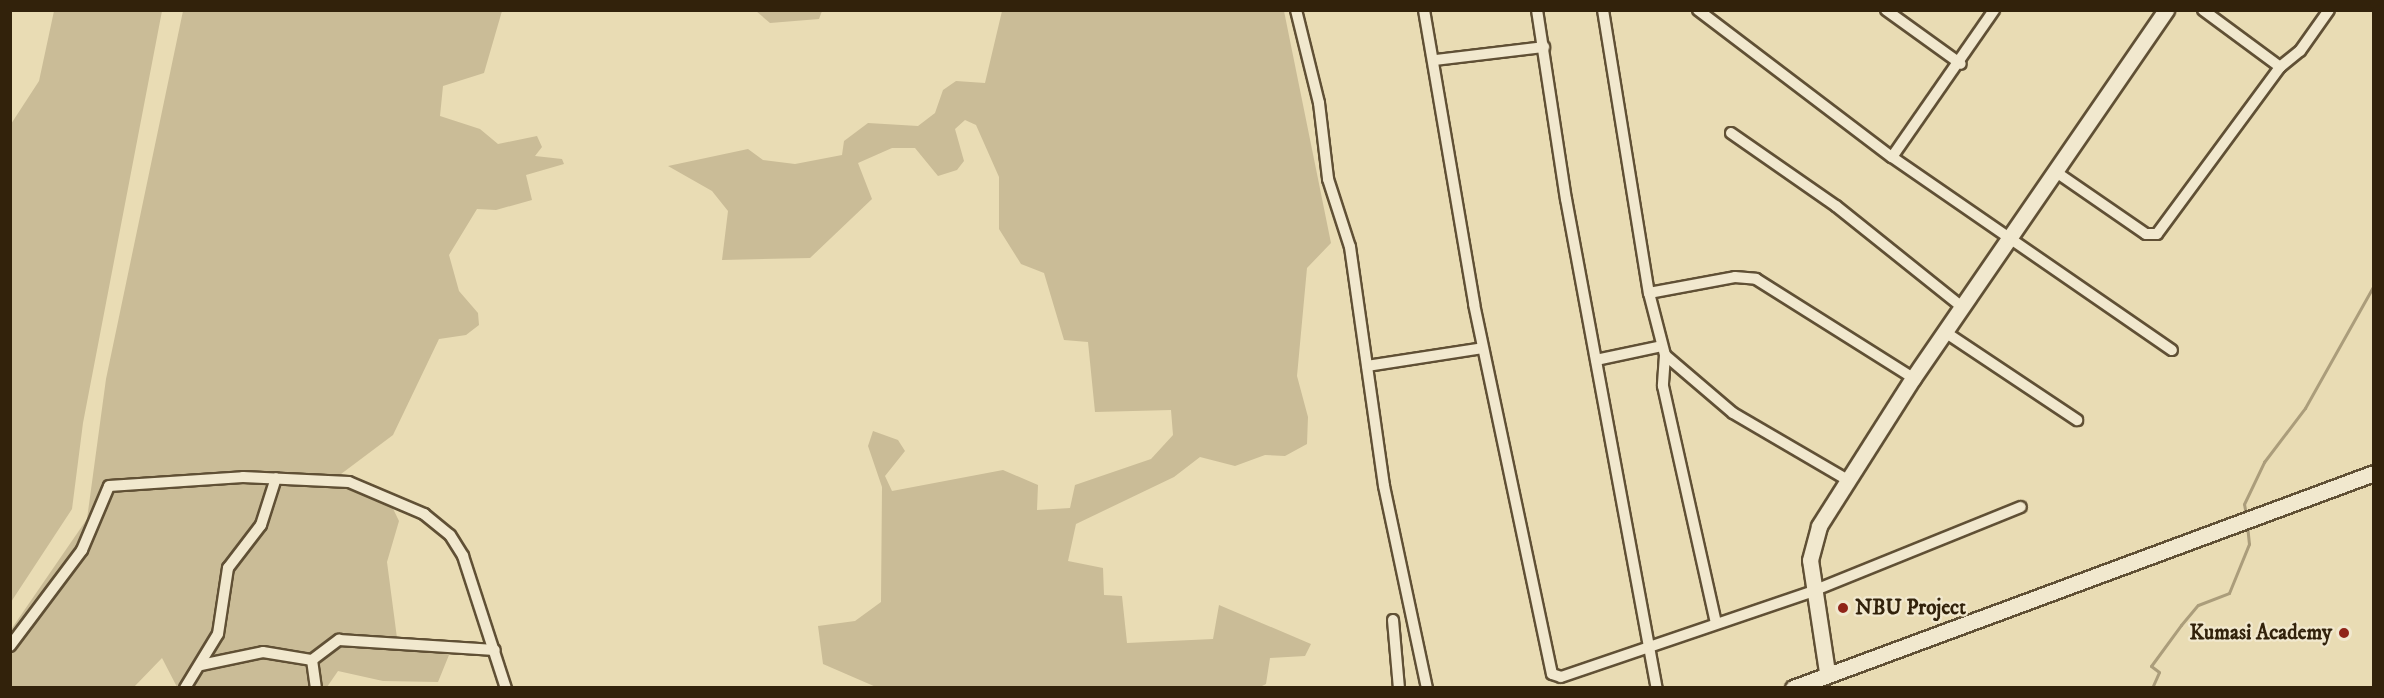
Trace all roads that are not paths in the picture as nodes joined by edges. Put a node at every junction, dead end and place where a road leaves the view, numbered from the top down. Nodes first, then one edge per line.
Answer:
1 (1296, 10) edge
2 (1424, 10) edge
3 (1538, 10) edge
4 (1603, 10) edge
5 (1698, 10) edge
6 (1886, 10) edge
7 (1994, 10) edge
8 (2166, 10) edge
9 (2204, 10) edge
10 (2329, 10) edge
11 (1544, 47) junction
12 (1435, 60) junction
13 (1961, 64) junction
14 (2280, 67) junction
15 (1731, 133) dead end
16 (1892, 157) junction
17 (2056, 172) junction
18 (2011, 237) junction
19 (1649, 293) junction
20 (1962, 307) junction
21 (1945, 332) junction
22 (1483, 348) junction
23 (1664, 350) junction
24 (2172, 350) dead end
25 (1596, 360) junction
26 (1367, 366) junction
27 (1913, 378) junction
28 (2078, 420) dead end
29 (2373, 473) edge
30 (276, 478) junction
31 (1846, 479) junction
32 (2021, 507) dead end
33 (1813, 591) junction
34 (1393, 620) dead end
35 (1716, 623) junction
36 (10, 646) edge
37 (1650, 647) junction
38 (495, 650) junction
39 (312, 660) junction
40 (201, 665) junction
41 (1827, 672) junction
42 (185, 687) edge
43 (316, 687) edge
44 (506, 687) edge
45 (1399, 687) edge
46 (1427, 687) edge
47 (1657, 687) edge
48 (1793, 687) edge

1 - 26 street
2 - 12 street
3 - 11 street
4 - 19 street
5 - 16 street
6 - 13 street
7 - 13 street
8 - 17 street
9 - 14 street
10 - 14 street
11 - 12 street
11 - 25 street
12 - 22 street
13 - 16 street
14 - 17 street
15 - 20 street
16 - 18 street
17 - 18 street
18 - 20 street
18 - 24 street
19 - 23 street
19 - 27 street
20 - 21 street
21 - 27 street
21 - 28 street
22 - 26 street
22 - 37 street
23 - 25 street
23 - 31 street
23 - 35 street
25 - 37 street
26 - 46 street
27 - 31 street
29 - 41 street
30 - 36 street
30 - 38 street
30 - 40 street
31 - 33 street
32 - 33 street
33 - 35 street
33 - 41 street
34 - 45 street
35 - 37 street
37 - 47 street
38 - 39 street
38 - 44 street
39 - 40 street
39 - 43 street
40 - 42 street
41 - 48 street

